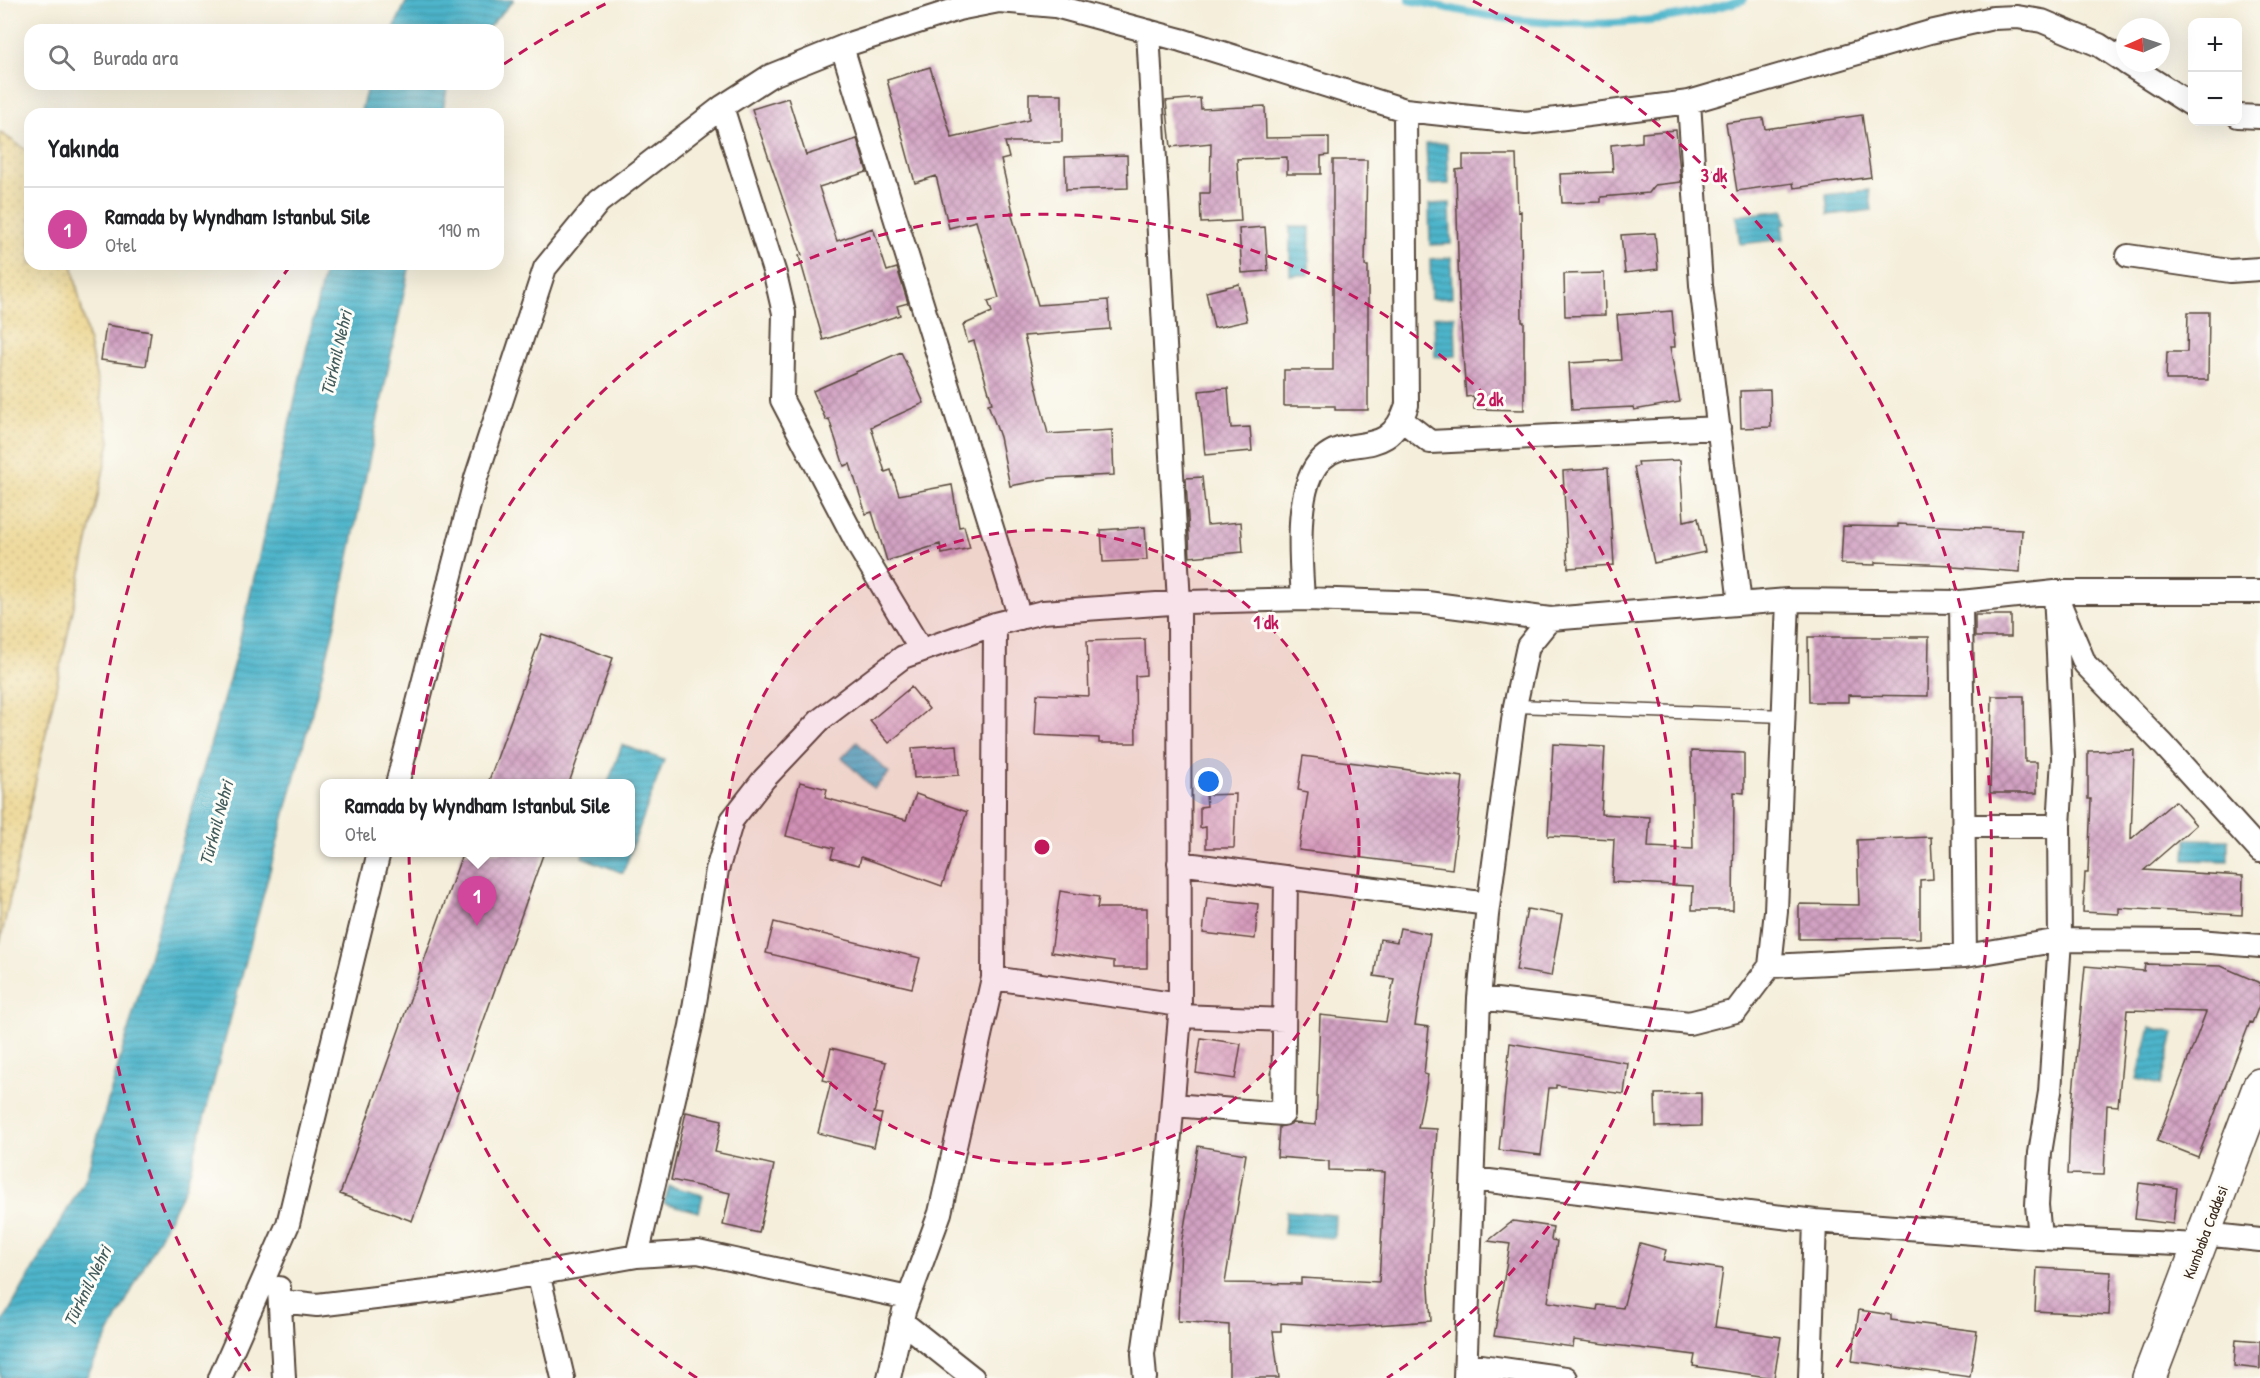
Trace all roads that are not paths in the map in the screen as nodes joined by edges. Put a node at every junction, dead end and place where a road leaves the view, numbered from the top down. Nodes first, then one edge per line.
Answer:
1 (1148, 31) junction
2 (842, 47) junction
3 (2116, 56) edge
4 (2140, 72) edge
5 (1689, 102) junction
6 (2188, 102) edge
7 (722, 107) junction
8 (1405, 110) junction
9 (2242, 116) edge
10 (2260, 117) edge
11 (2128, 256) dead end
12 (2260, 269) edge
13 (1402, 420) junction
14 (1719, 428) junction
15 (2055, 592) junction
16 (2260, 592) edge
17 (1303, 599) junction
18 (1788, 600) junction
19 (1961, 602) junction
20 (1179, 603) junction
21 (1740, 604) junction
22 (1020, 618) junction
23 (1550, 619) junction
24 (995, 624) junction
25 (921, 650) junction
26 (1515, 706) junction
27 (1784, 716) junction
28 (398, 779) edge
29 (1964, 826) junction
30 (2058, 826) junction
31 (2260, 851) edge
32 (379, 857) edge
33 (1179, 863) junction
34 (1286, 877) junction
35 (1488, 904) junction
36 (2060, 940) junction
37 (2260, 946) edge
38 (1965, 956) junction
39 (1770, 966) junction
40 (993, 978) junction
41 (1479, 998) junction
42 (1180, 1010) junction
43 (1284, 1020) junction
44 (2260, 1085) edge
45 (1174, 1105) junction
46 (1473, 1179) junction
47 (1815, 1221) junction
48 (2040, 1238) junction
49 (2202, 1240) junction
50 (2260, 1240) edge
51 (278, 1248) junction
52 (637, 1256) junction
53 (538, 1274) junction
54 (908, 1298) junction
55 (280, 1301) junction
56 (901, 1321) junction
57 (1467, 1371) edge
58 (220, 1378) edge
59 (284, 1378) edge
60 (563, 1378) edge
61 (889, 1378) edge
62 (973, 1378) edge
63 (1145, 1378) edge
64 (1566, 1378) edge
65 (1810, 1378) edge
66 (2149, 1378) edge

1 - 2 street
1 - 8 street
1 - 20 street
2 - 7 street
2 - 22 street
3 - 5 street
4 - 6 street
5 - 8 street
5 - 14 street
7 - 25 street
7 - 28 street
8 - 13 street
9 - 10 street
11 - 12 street
13 - 14 street
13 - 17 street
14 - 21 street
15 - 16 street
15 - 19 street
15 - 30 street
15 - 31 street
17 - 20 street
17 - 23 street
18 - 19 street
18 - 21 street
18 - 27 street
19 - 29 street
20 - 22 street
20 - 33 street
21 - 23 street
22 - 24 street
23 - 26 street
24 - 25 street
24 - 40 street
25 - 52 street
26 - 27 lane
26 - 35 street
27 - 39 street
29 - 30 street
29 - 38 street
30 - 36 street
32 - 51 street
33 - 34 street
33 - 42 street
34 - 35 street
34 - 43 street
35 - 41 street
36 - 37 street
36 - 38 street
36 - 48 street
38 - 39 street
39 - 41 street
40 - 42 street
40 - 54 street
41 - 46 street
42 - 43 street
42 - 45 street
43 - 45 street
44 - 49 street, Kumbaba Caddesi
45 - 63 street
46 - 47 street
46 - 57 street
47 - 48 street
47 - 65 street
48 - 49 street
49 - 50 street
49 - 66 street, Kumbaba Caddesi
51 - 55 street
51 - 58 street
52 - 53 street
52 - 54 street
53 - 55 street
53 - 60 street
54 - 56 street
55 - 59 street
56 - 61 street
56 - 62 street
57 - 64 street

